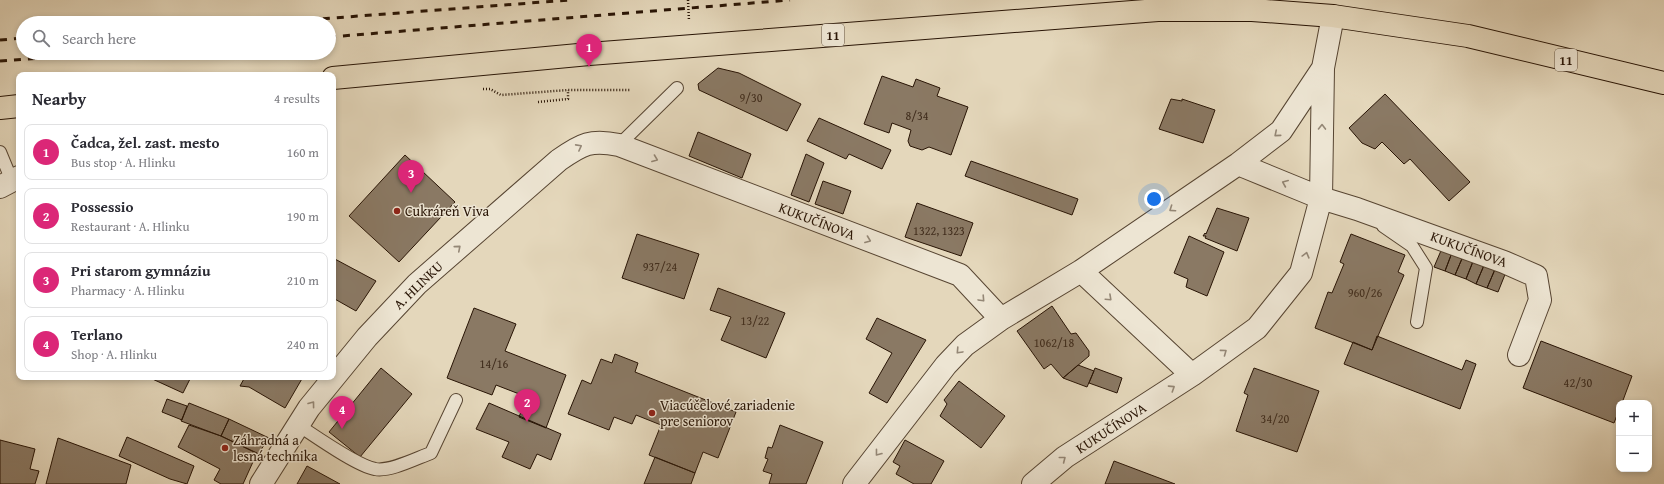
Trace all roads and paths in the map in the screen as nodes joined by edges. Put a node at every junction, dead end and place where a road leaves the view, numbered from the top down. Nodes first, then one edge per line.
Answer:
1 (688, 0) edge
2 (1333, 16) junction
3 (689, 21) dead end
4 (1323, 68) junction
5 (336, 78) edge
6 (1664, 83) edge
7 (678, 88) dead end
8 (631, 90) dead end
9 (538, 102) dead end
10 (16, 106) edge
11 (0, 108) edge
12 (619, 145) junction
13 (0, 152) edge
14 (1238, 164) junction
15 (10, 182) edge
16 (1322, 198) junction
17 (1357, 209) junction
18 (1081, 271) junction
19 (1001, 319) junction
20 (1417, 322) dead end
21 (1520, 355) dead end
22 (336, 374) edge
23 (1192, 375) junction
24 (331, 380) edge
25 (456, 400) dead end
26 (298, 425) junction
27 (261, 484) edge
28 (854, 484) edge
29 (1032, 484) edge

1 - 3 path
2 - 4 street
2 - 5 main road, 11
2 - 6 main road, 11
4 -> 14 street
16 -> 4 street, KUKUČÍNOVA
7 - 12 lane
8 - 9 path
10 - 11 main road
12 -> 19 street, KUKUČÍNOVA
22 -> 12 street, A. HLINKU
13 - 15 lane
16 -> 14 street, KUKUČÍNOVA
14 -> 18 street
16 - 17 street, KUKUČÍNOVA
23 -> 16 street, KUKUČÍNOVA
17 - 20 lane
17 - 21 street, KUKUČÍNOVA
18 - 19 street
18 -> 23 street
19 -> 28 street
29 -> 23 street, KUKUČÍNOVA
26 -> 24 street, A. HLINKU
25 - 26 lane
26 - 27 street, A. HLINKU

